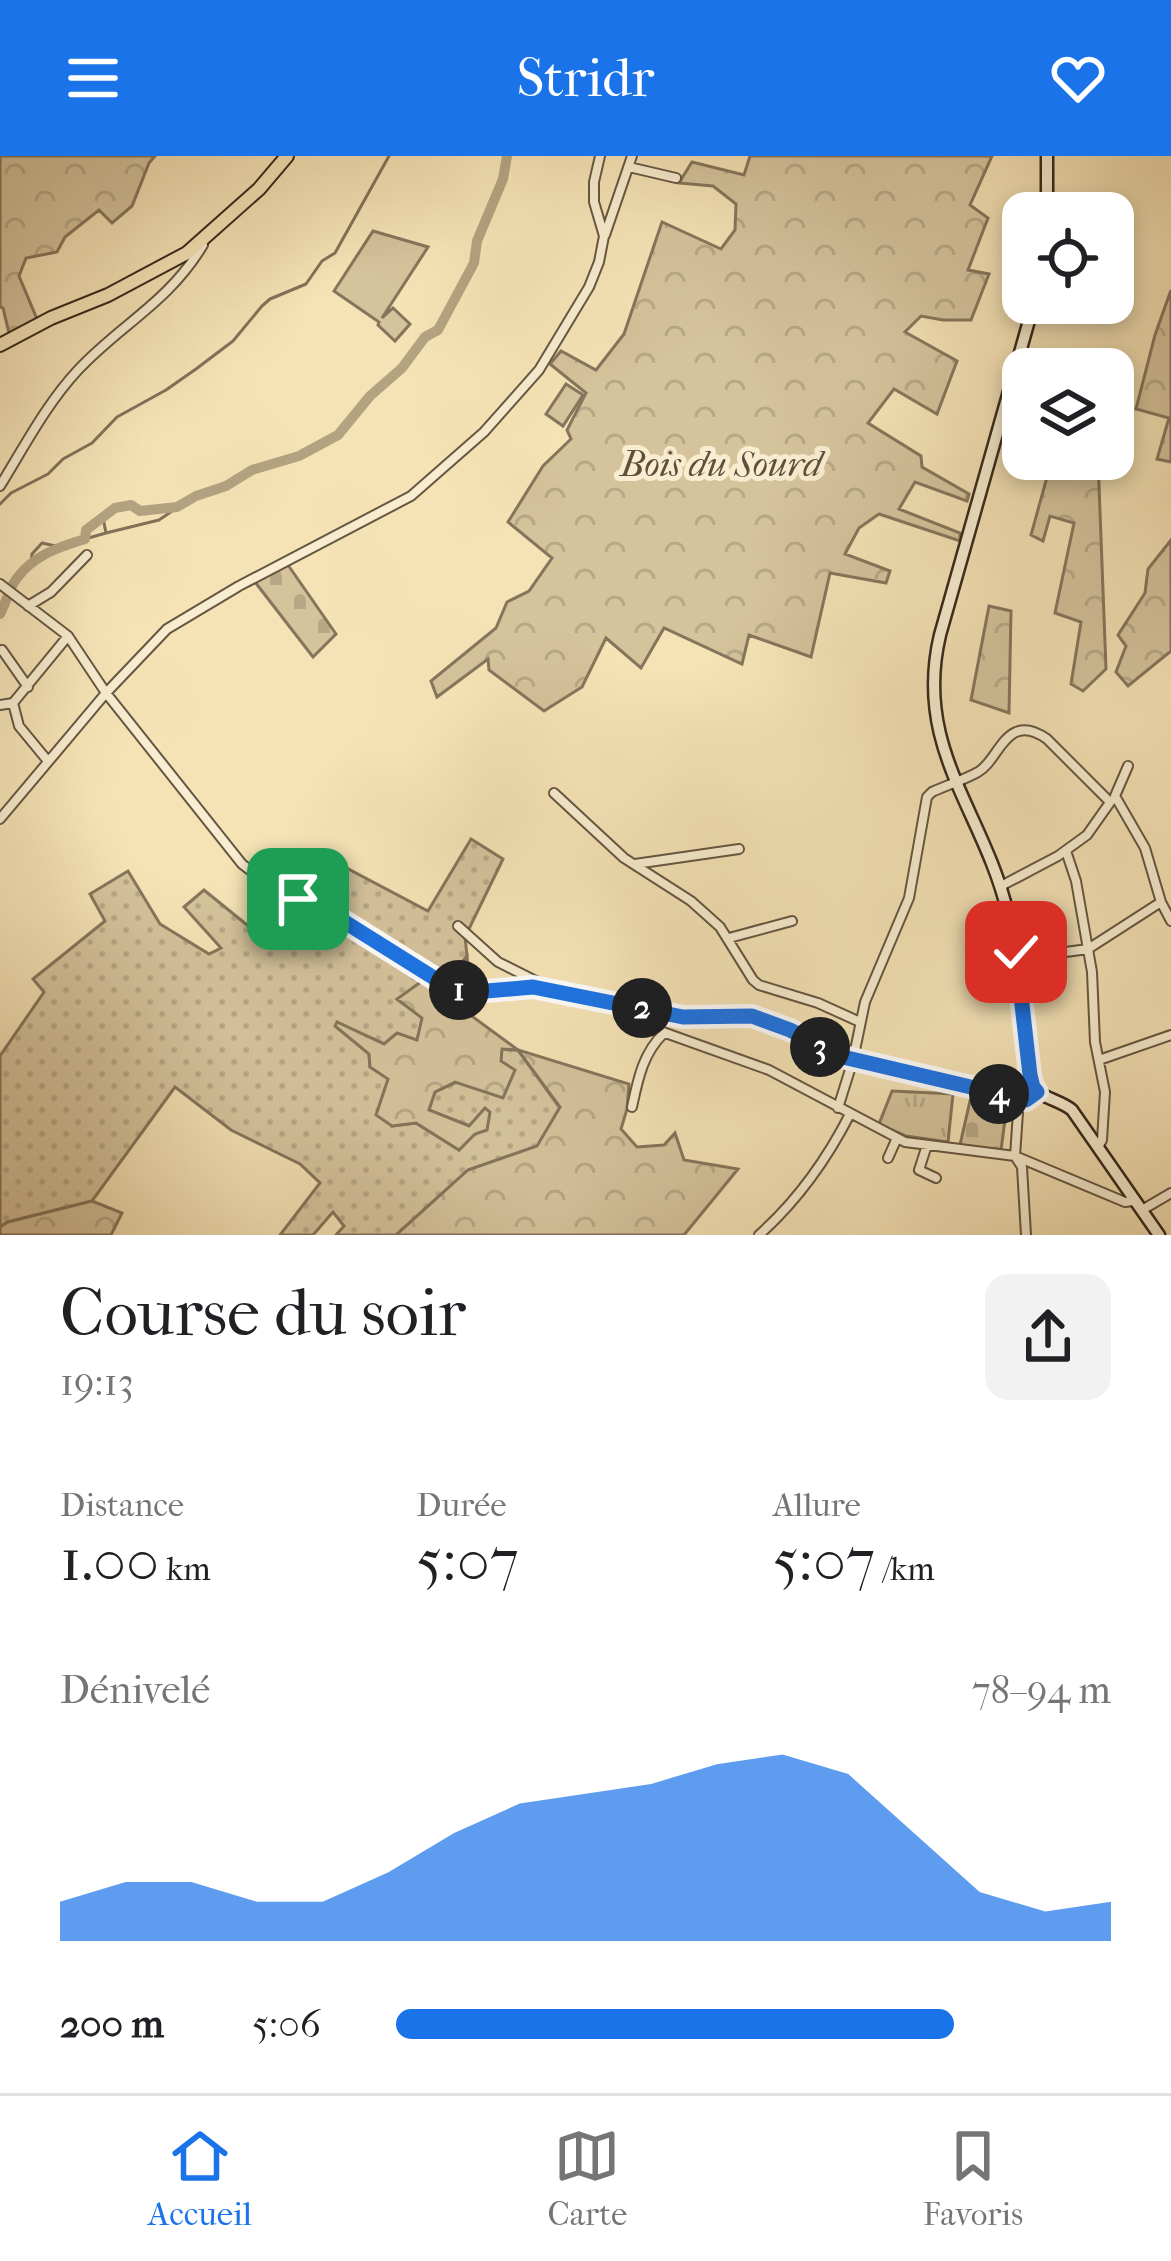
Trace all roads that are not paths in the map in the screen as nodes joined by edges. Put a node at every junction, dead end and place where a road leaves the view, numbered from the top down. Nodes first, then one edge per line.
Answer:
1 (287, 156) edge
2 (600, 156) edge
3 (632, 156) edge
4 (1047, 156) edge
5 (629, 167) junction
6 (676, 178) dead end
7 (1047, 192) edge
8 (604, 236) junction
9 (200, 242) junction
10 (1028, 324) edge
11 (0, 345) edge
12 (0, 486) edge
13 (87, 555) dead end
14 (3, 586) edge
15 (28, 606) junction
16 (68, 636) junction
17 (2, 650) edge
18 (28, 687) junction
19 (106, 693) junction
20 (13, 704) junction
21 (0, 705) edge
22 (47, 760) junction
23 (1128, 766) dead end
24 (957, 781) junction
25 (554, 793) dead end
26 (1112, 799) junction
27 (0, 819) edge
28 (739, 848) dead end
29 (1066, 850) junction
30 (633, 864) junction
31 (1000, 886) junction
32 (1161, 902) junction
33 (792, 921) dead end
34 (1171, 921) edge
35 (458, 926) dead end
36 (729, 938) junction
37 (1088, 949) junction
38 (1016, 952) junction
39 (559, 992) junction
40 (610, 1001) junction
41 (860, 1022) junction
42 (664, 1033) junction
43 (1171, 1035) edge
44 (854, 1060) junction
45 (1099, 1060) junction
46 (1034, 1086) junction
47 (1019, 1098) junction
48 (632, 1107) dead end
49 (838, 1108) junction
50 (850, 1114) junction
51 (897, 1138) junction
52 (927, 1144) junction
53 (1098, 1147) junction
54 (1015, 1156) junction
55 (889, 1158) dead end
56 (936, 1178) dead end
57 (1171, 1193) edge
58 (1140, 1209) junction
59 (759, 1235) edge
60 (1026, 1235) edge
61 (1160, 1235) edge

1 - 9 main road
2 - 8 street
3 - 5 street
4 - 7 main road
5 - 6 street
5 - 8 street
8 - 19 street
9 - 11 main road
9 - 12 street
10 - 24 main road
13 - 15 street
14 - 15 street
15 - 16 street
16 - 18 street
16 - 19 street
17 - 18 street
18 - 20 street
19 - 22 street
19 - 39 street
20 - 21 street
20 - 22 street
22 - 27 street
23 - 26 street
24 - 26 street
24 - 31 main road
24 - 41 street
25 - 30 street
26 - 29 street
26 - 32 street
28 - 30 street
29 - 31 street
29 - 37 street
30 - 36 street
31 - 38 main road
32 - 34 street
32 - 37 street
33 - 36 street
35 - 39 street
36 - 41 street
37 - 38 street
37 - 45 street
38 - 46 main road
39 - 40 street
40 - 42 street
40 - 44 street
41 - 44 street
42 - 48 street
42 - 49 street
43 - 45 street
44 - 47 street
44 - 49 street
45 - 53 street
46 - 47 street
46 - 53 main road
47 - 54 street
49 - 50 street
50 - 51 street
50 - 59 street
51 - 52 street
51 - 55 street
52 - 54 street
52 - 56 street
53 - 58 main road
54 - 58 street
54 - 60 street
57 - 58 street
58 - 61 main road

